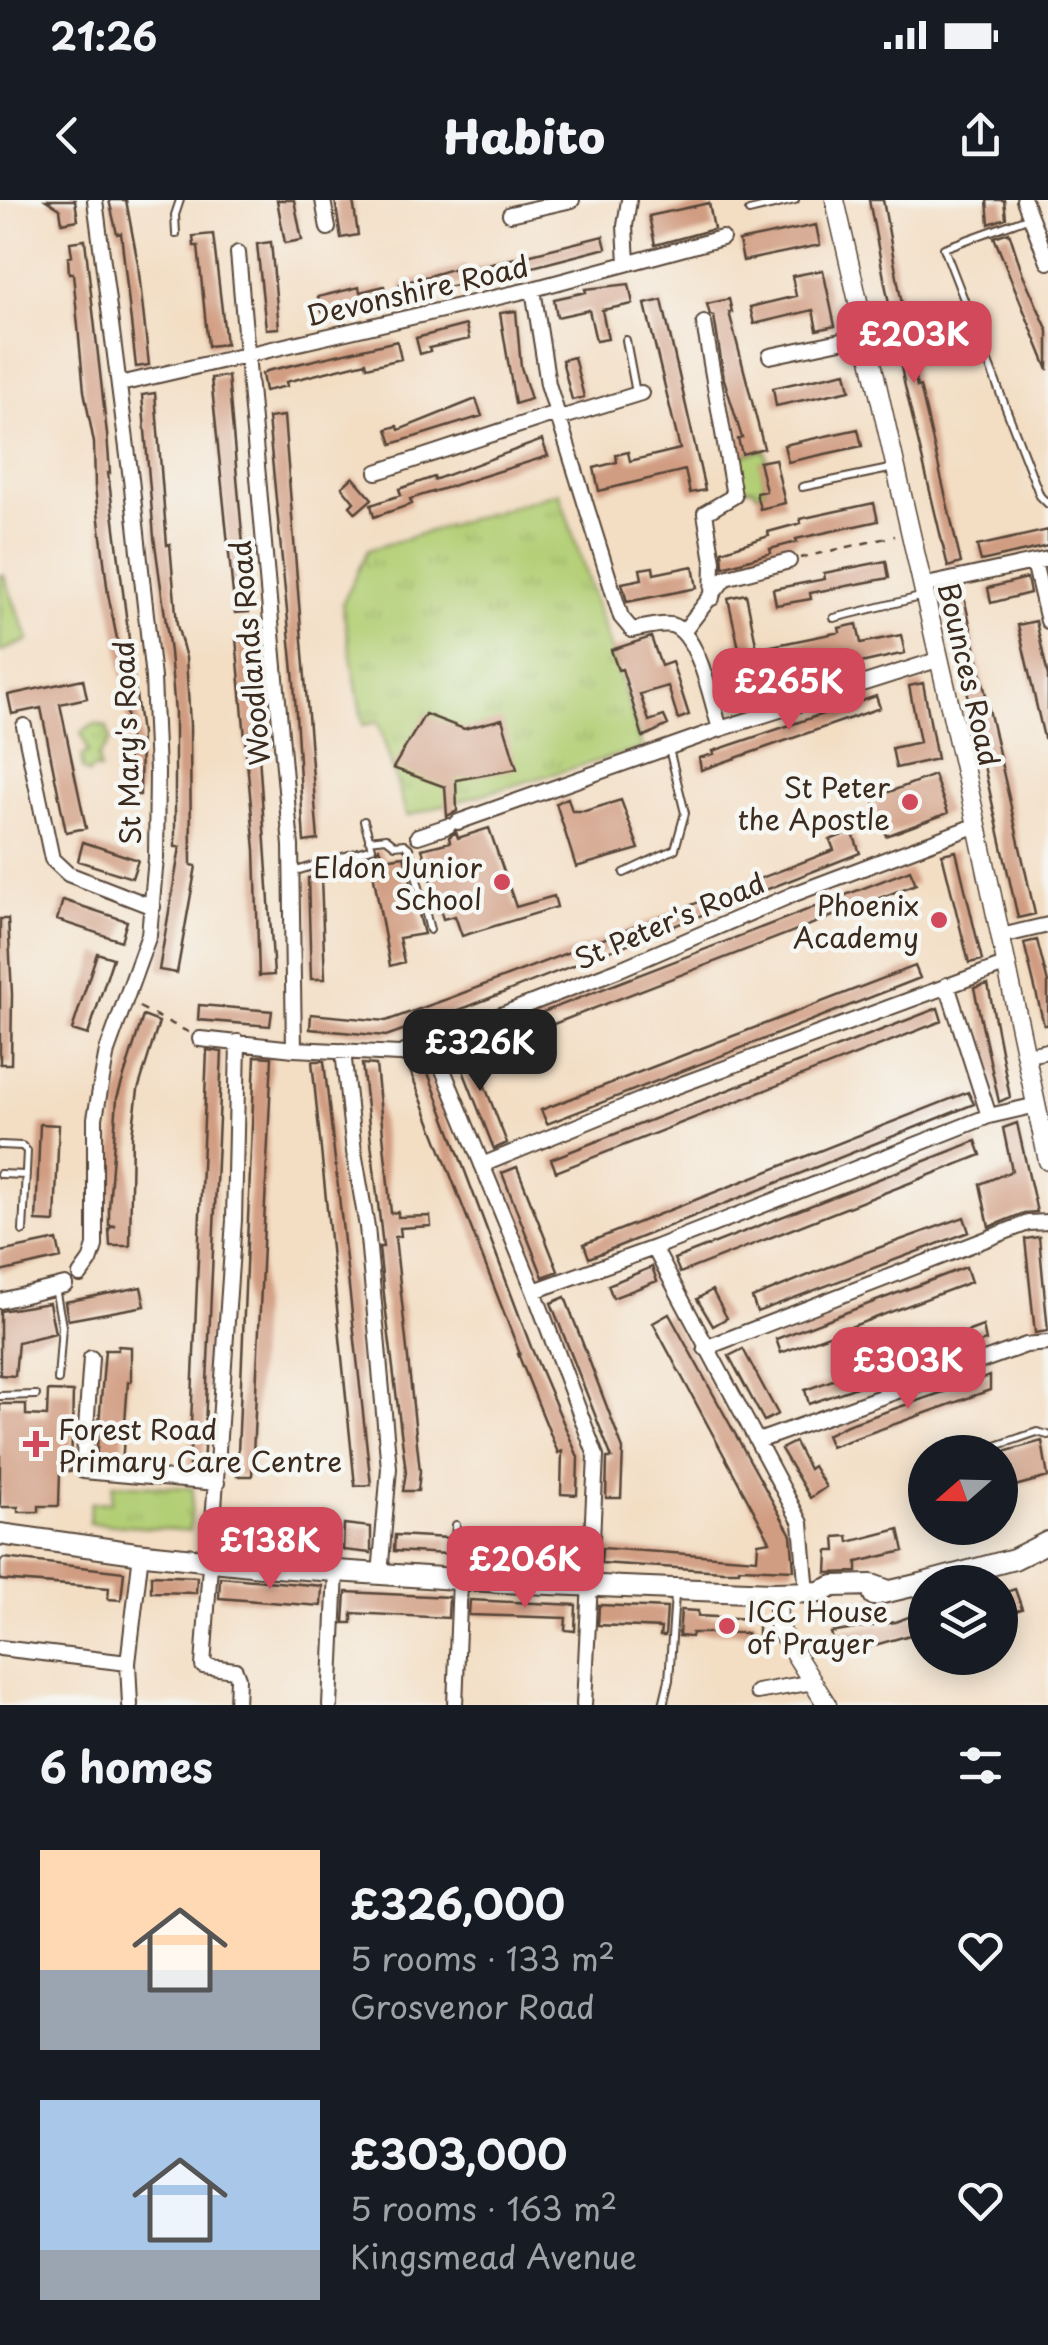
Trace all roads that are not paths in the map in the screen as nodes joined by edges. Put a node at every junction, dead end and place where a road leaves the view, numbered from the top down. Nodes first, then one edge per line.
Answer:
1 (95, 200) edge
2 (180, 200) edge
3 (322, 200) edge
4 (572, 200) edge
5 (630, 200) edge
6 (794, 200) edge
7 (835, 200) edge
8 (1024, 200) edge
9 (748, 210) dead end
10 (510, 214) dead end
11 (1030, 217) junction
12 (328, 228) dead end
13 (176, 234) dead end
14 (722, 238) dead end
15 (238, 254) dead end
16 (1048, 262) edge
17 (627, 263) junction
18 (533, 289) junction
19 (704, 323) dead end
20 (864, 336) junction
21 (626, 340) dead end
22 (248, 354) junction
23 (770, 356) dead end
24 (120, 384) junction
25 (639, 394) joint
26 (556, 416) junction
27 (895, 468) junction
28 (377, 472) dead end
29 (802, 487) dead end
30 (1048, 504) edge
31 (1041, 560) edge
32 (789, 561) road end
33 (923, 591) junction
34 (712, 598) junction
35 (834, 618) dead end
36 (1048, 621) edge
37 (684, 631) junction
38 (937, 660) junction
39 (24, 726) dead end
40 (720, 730) junction
41 (669, 748) junction
42 (364, 821) dead end
43 (977, 824) junction
44 (418, 836) dead end
45 (369, 840) junction
46 (292, 872) junction
47 (624, 874) dead end
48 (153, 907) junction
49 (1048, 925) edge
50 (430, 930) dead end
51 (1001, 936) junction
52 (1007, 964) junction
53 (947, 985) junction
54 (200, 1039) road end
55 (238, 1042) junction
56 (432, 1043) junction
57 (294, 1050) junction
58 (1048, 1051) edge
59 (344, 1052) junction
60 (1028, 1055) junction
61 (1037, 1105) junction
62 (989, 1116) junction
63 (0, 1145) edge
64 (1048, 1161) edge
65 (482, 1164) junction
66 (0, 1174) edge
67 (26, 1174) junction
68 (1048, 1222) edge
69 (24, 1231) dead end
70 (654, 1248) junction
71 (80, 1274) dead end
72 (60, 1286) joint
73 (534, 1292) junction
74 (0, 1300) edge
75 (1048, 1342) edge
76 (705, 1348) junction
77 (90, 1358) dead end
78 (58, 1380) dead end
79 (0, 1396) edge
80 (36, 1396) dead end
81 (1048, 1436) edge
82 (1018, 1439) edge
83 (758, 1441) junction
84 (217, 1484) junction
85 (456, 1525) dead end
86 (0, 1534) edge
87 (1048, 1542) edge
88 (141, 1554) junction
89 (213, 1560) junction
90 (997, 1565) edge
91 (336, 1572) junction
92 (380, 1574) junction
93 (456, 1579) junction
94 (590, 1585) junction
95 (908, 1586) edge
96 (676, 1589) junction
97 (813, 1593) junction
98 (777, 1594) junction
99 (0, 1648) edge
100 (128, 1663) junction
101 (813, 1682) junction
102 (757, 1692) dead end
103 (130, 1705) edge
104 (236, 1705) edge
105 (330, 1705) edge
106 (455, 1705) edge
107 (584, 1705) edge
108 (662, 1705) edge
109 (827, 1705) edge

1 - 24 street, St Mary's Road
2 - 13 lane
3 - 12 street
4 - 10 street
5 - 17 street
6 - 9 lane
7 - 20 street, Bounces Road
8 - 11 street
11 - 16 street
11 - 30 lane
14 - 17 street, Devonshire Road
15 - 22 street, Woodlands Road
17 - 18 street, Devonshire Road
18 - 22 street, Devonshire Road
18 - 26 street
19 - 34 street
20 - 23 street
20 - 27 street, Bounces Road
21 - 25 lane
22 - 24 street, Devonshire Road
22 - 46 street, Woodlands Road
24 - 48 street, St Mary's Road
25 - 26 street
26 - 28 street
26 - 37 street
27 - 29 lane
27 - 33 street, Bounces Road
31 - 33 street
31 - 36 street
32 - 34 street
33 - 35 lane
33 - 38 street, Bounces Road
34 - 37 street
37 - 40 street
38 - 40 street
38 - 43 street, Bounces Road
39 - 48 street
40 - 41 street
41 - 44 street
41 - 47 lane
42 - 45 lane
43 - 51 street, Bounces Road
43 - 56 street, St Peter's Road
45 - 46 lane
45 - 50 lane
46 - 57 street, Woodlands Road
48 - 71 street, St Mary's Road
49 - 51 street
51 - 52 street, Bounces Road
52 - 53 street
52 - 60 street, Bounces Road
53 - 62 street
53 - 65 street
54 - 55 street, St Peter's Road
55 - 57 street, St Peter's Road
55 - 84 street
56 - 59 street, St Peter's Road
56 - 65 street
57 - 59 street, St Peter's Road
58 - 60 street
59 - 92 street
60 - 61 street, Bounces Road
61 - 62 street
61 - 64 street, Bounces Road
62 - 70 street
63 - 67 lane
65 - 73 street
66 - 67 lane
67 - 69 lane
68 - 76 street
70 - 73 street
70 - 76 street
72 - 74 street
72 - 78 lane
73 - 94 street
75 - 83 street
76 - 83 street
77 - 84 street
79 - 80 lane
81 - 82 lane
83 - 97 street
84 - 89 street
85 - 93 lane
86 - 88 main road
87 - 90 main road
88 - 89 main road
88 - 100 street
89 - 91 main road
89 - 104 street
91 - 92 main road
91 - 105 street
92 - 93 main road
93 - 94 main road
93 - 106 street
94 - 96 main road
94 - 107 street
95 - 97 main road
96 - 98 main road
96 - 108 lane
97 - 98 main road
98 - 101 street
99 - 100 street
100 - 103 street
101 - 102 street
101 - 109 street

